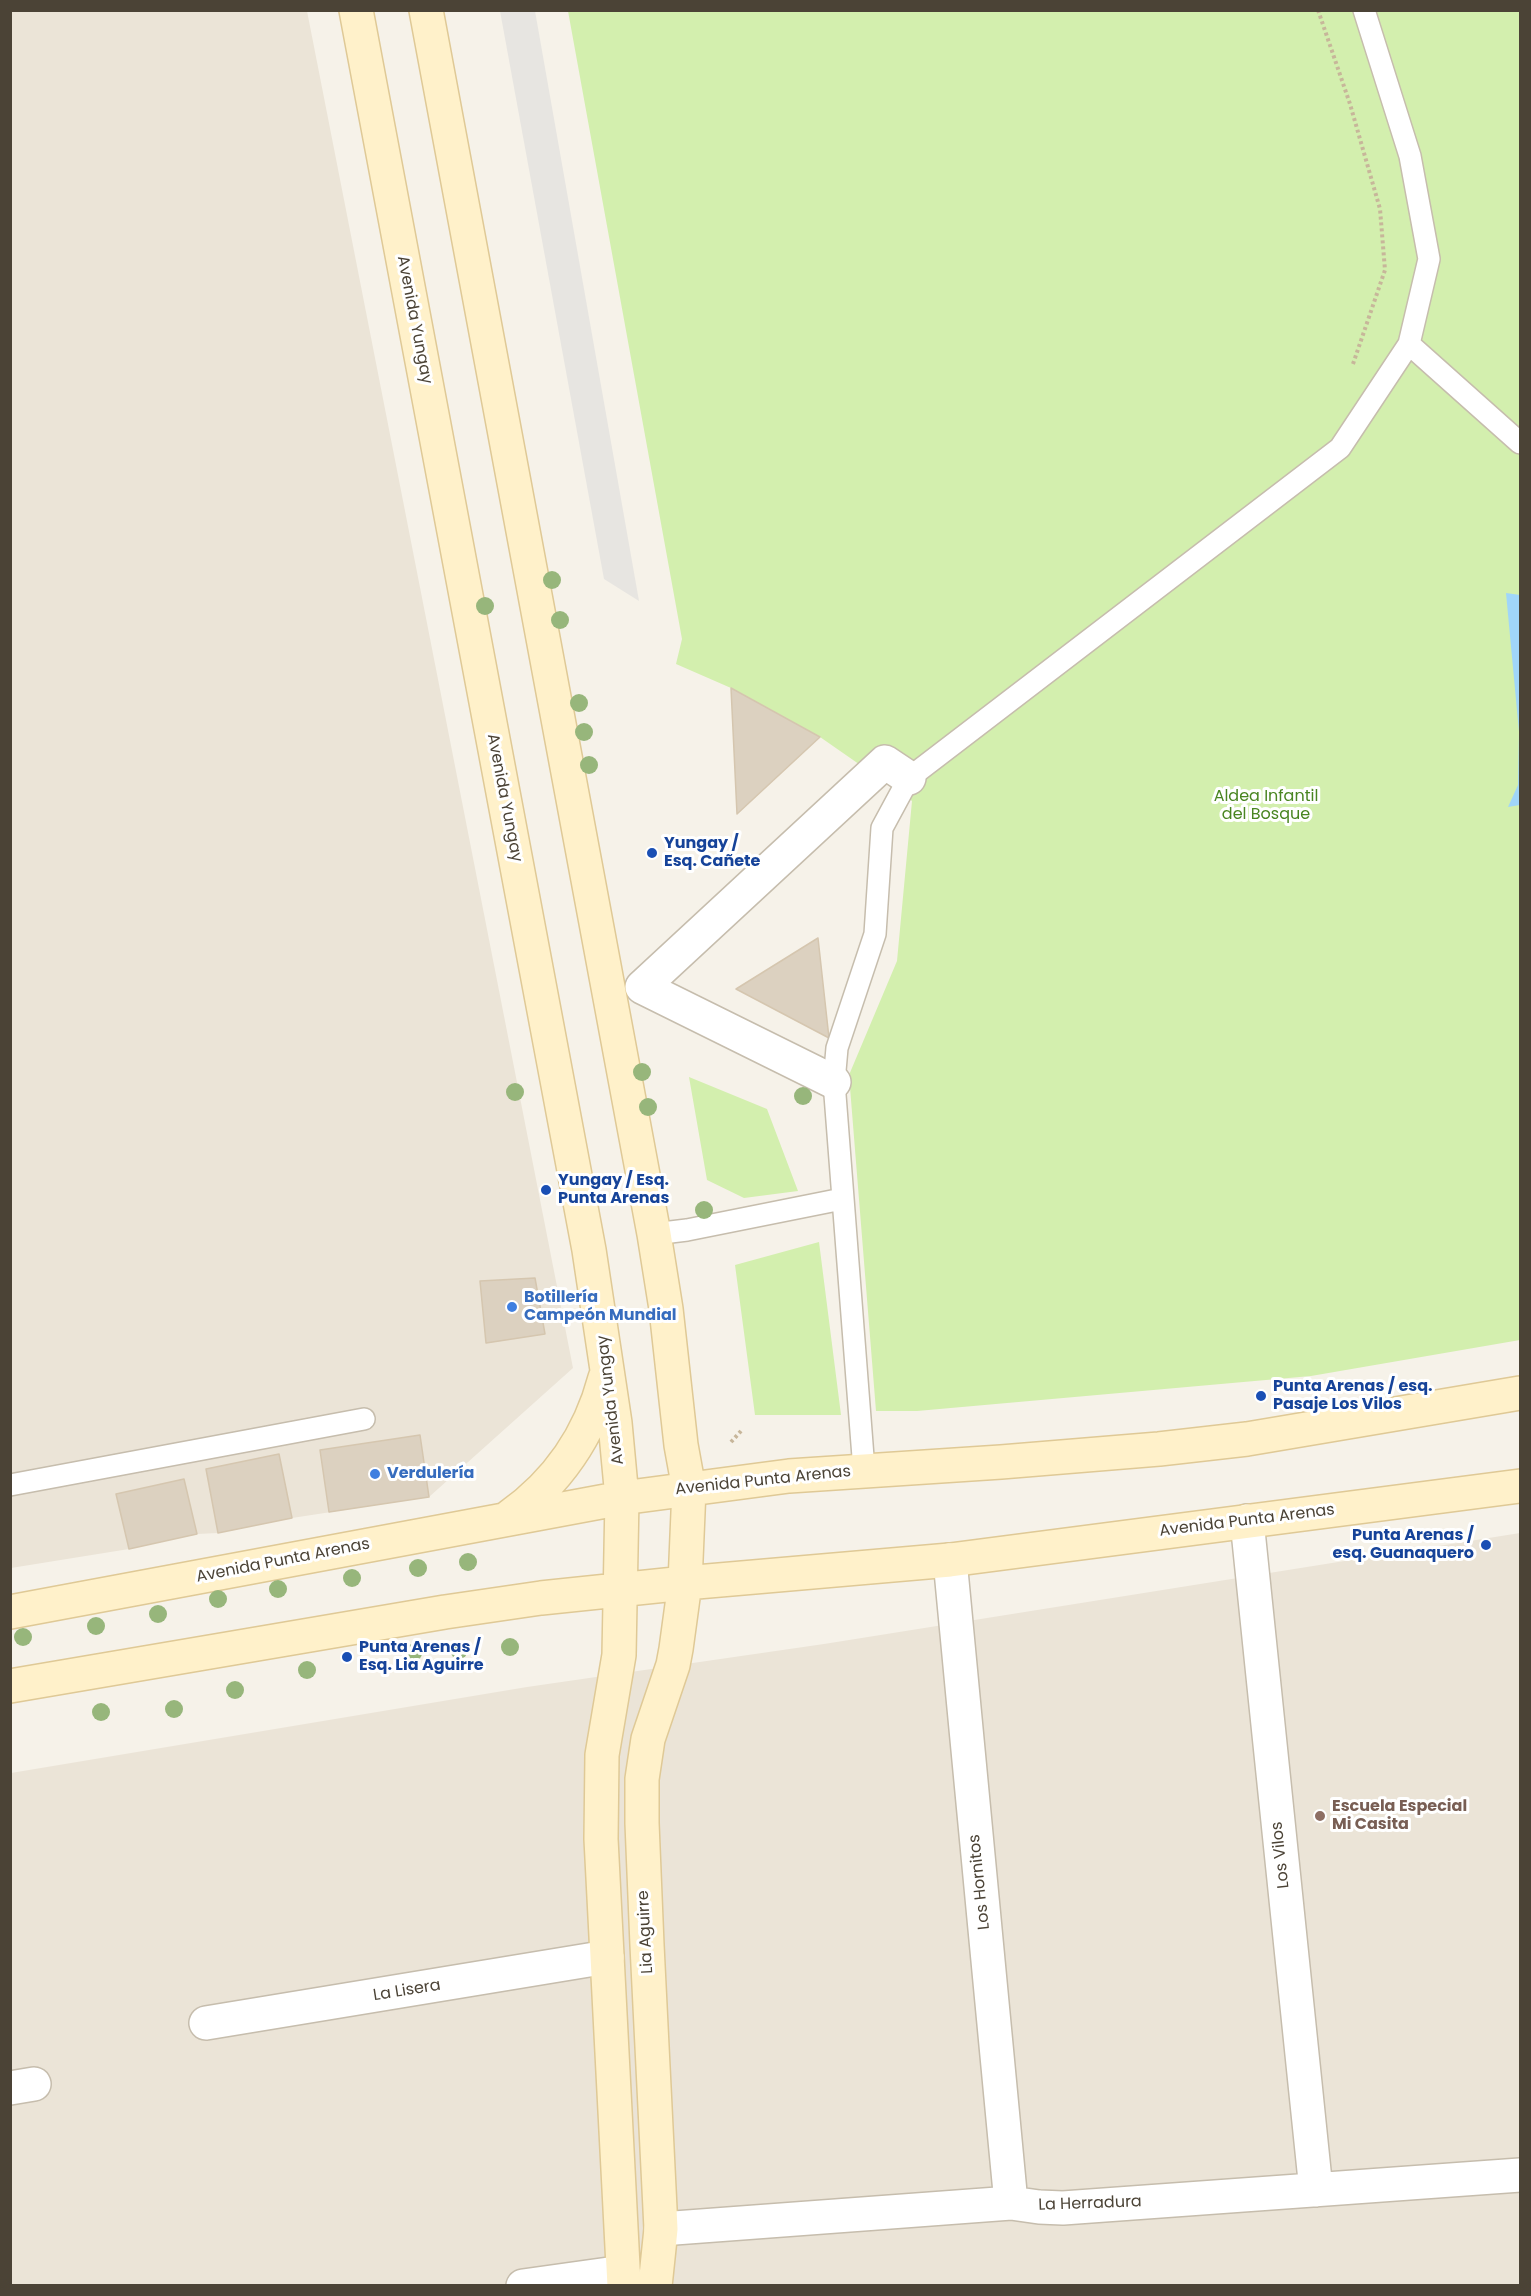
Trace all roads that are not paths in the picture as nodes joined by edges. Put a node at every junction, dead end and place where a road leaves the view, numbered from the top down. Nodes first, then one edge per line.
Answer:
1 (356, 10) edge
2 (426, 10) edge
3 (1364, 10) edge
4 (1409, 344) junction
5 (1521, 443) edge
6 (909, 778) junction
7 (834, 1082) junction
8 (842, 1199) junction
9 (654, 1234) junction
10 (608, 1367) junction
11 (1521, 1393) edge
12 (364, 1419) dead end
13 (864, 1470) junction
14 (10, 1485) edge
15 (1521, 1486) edge
16 (689, 1489) junction
17 (622, 1498) junction
18 (505, 1520) junction
19 (1247, 1521) junction
20 (950, 1560) junction
21 (685, 1583) junction
22 (621, 1589) junction
23 (10, 1612) edge
24 (10, 1686) edge
25 (607, 1957) junction
26 (206, 2023) dead end
27 (1521, 2175) edge
28 (1316, 2190) junction
29 (1011, 2203) junction
30 (661, 2229) junction
31 (624, 2279) edge
32 (523, 2286) edge
33 (655, 2286) edge

1 - 10 main road, Avenida Yungay
2 - 9 main road
3 - 4 lane
4 - 5 lane
4 - 6 lane
6 - 7 lane
6 - 7 street
7 - 8 lane
8 - 9 lane
8 - 13 lane
9 - 16 main road
10 - 17 main road, Avenida Yungay
10 - 18 main road
11 - 13 main road, Avenida Punta Arenas
12 - 14 lane
13 - 16 main road, Avenida Punta Arenas
15 - 19 main road, Avenida Punta Arenas
16 - 17 main road, Avenida Punta Arenas
16 - 21 main road
17 - 18 main road, Avenida Punta Arenas
17 - 22 main road, Avenida Yungay
18 - 23 main road, Avenida Punta Arenas
19 - 20 main road, Avenida Punta Arenas
19 - 28 street, Los Vilos
20 - 21 main road, Avenida Punta Arenas
20 - 29 street, Los Hornitos
21 - 22 main road, Avenida Punta Arenas
21 - 30 main road, Lia Aguirre
22 - 24 main road, Avenida Punta Arenas
22 - 25 main road
25 - 26 street, La Lisera
25 - 31 main road
27 - 28 street, La Herradura
28 - 29 street, La Herradura
29 - 30 street, La Herradura
30 - 33 main road, Lia Aguirre
31 - 32 street

